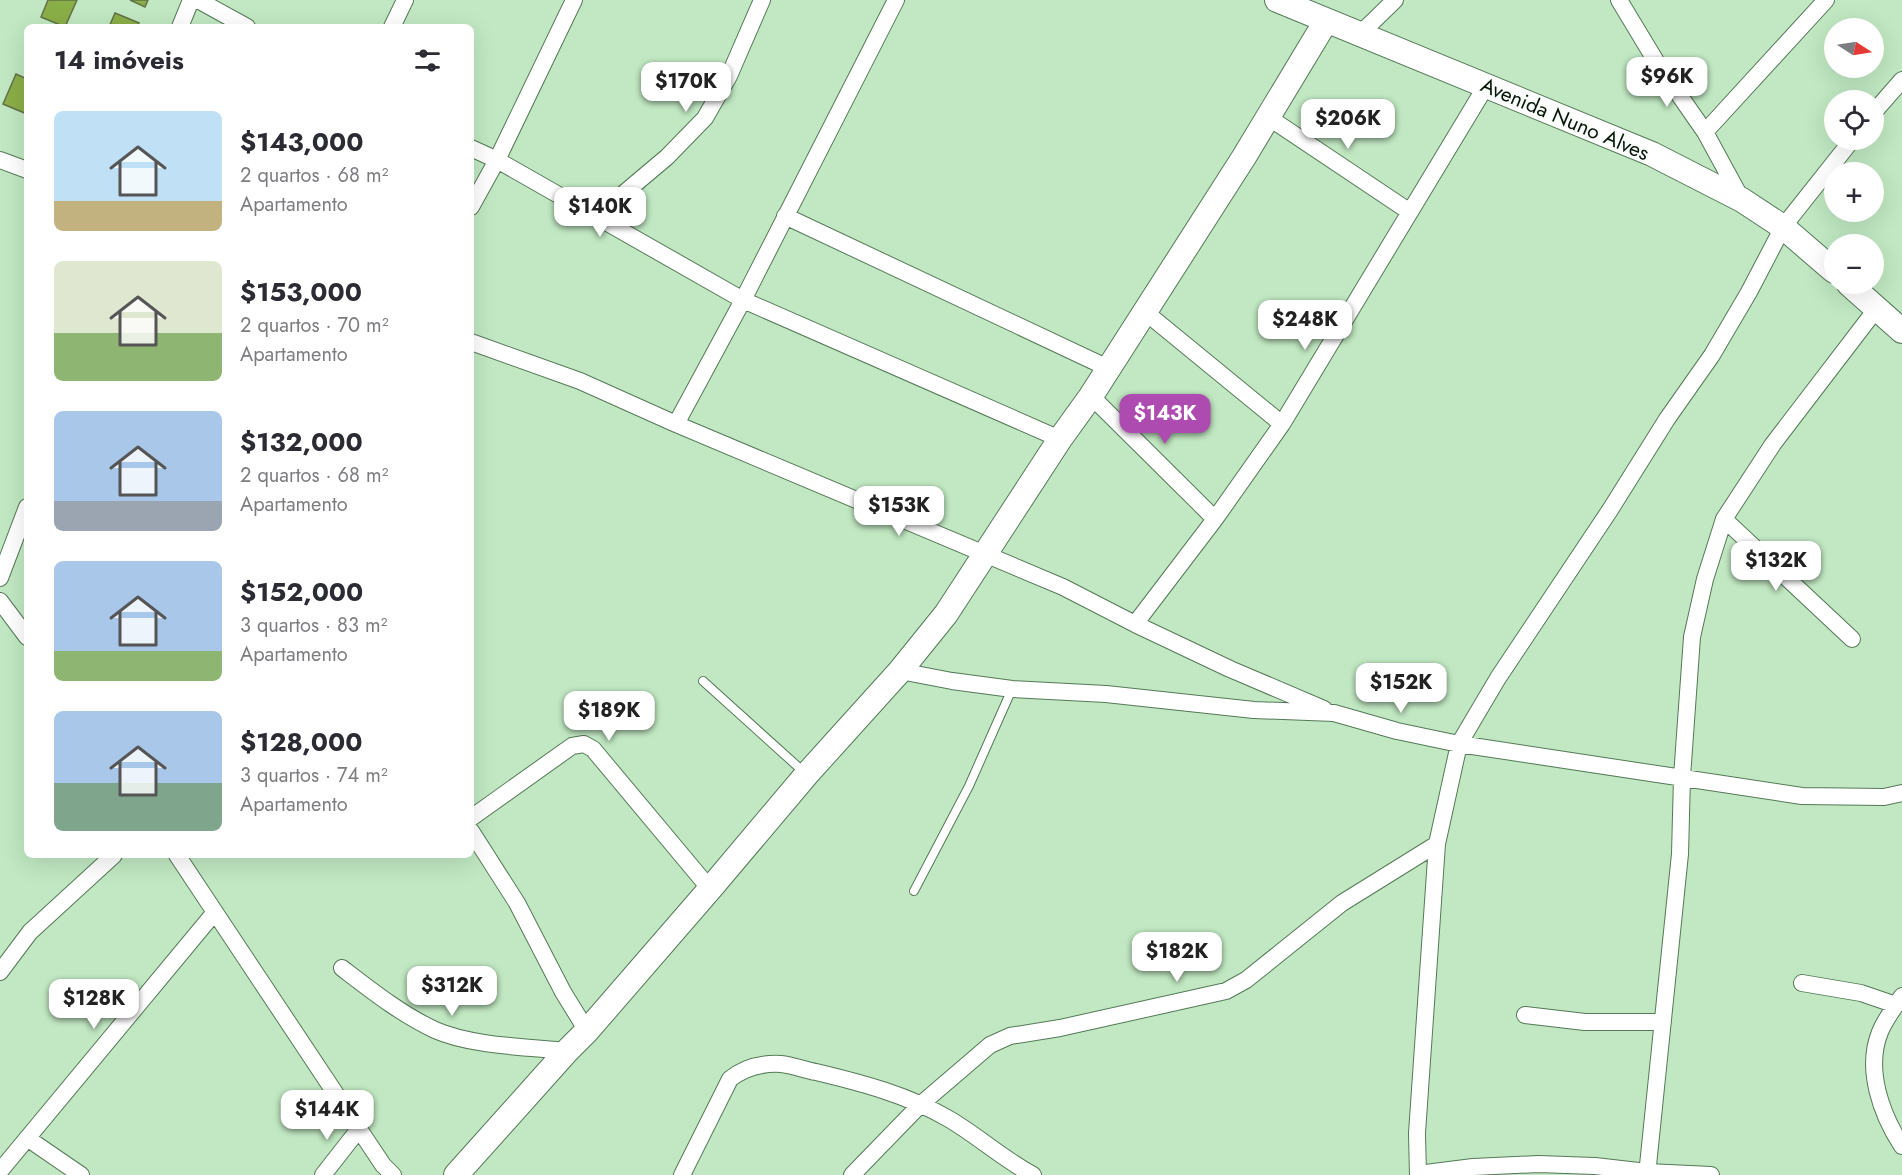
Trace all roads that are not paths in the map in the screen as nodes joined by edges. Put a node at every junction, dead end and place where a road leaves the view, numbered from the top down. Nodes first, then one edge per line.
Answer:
1 (191, 0) edge
2 (198, 0) edge
3 (405, 0) edge
4 (574, 0) edge
5 (762, 0) edge
6 (896, 0) edge
7 (1277, 0) edge
8 (1395, 0) edge
9 (1619, 0) edge
10 (1826, 0) edge
11 (1326, 21) junction
12 (181, 24) edge
13 (242, 24) edge
14 (393, 24) edge
15 (1360, 34) junction
16 (1902, 80) edge
17 (1486, 86) junction
18 (1884, 101) edge
19 (1268, 117) junction
20 (1705, 132) junction
21 (474, 149) edge
22 (1844, 150) edge
23 (0, 160) edge
24 (497, 160) junction
25 (24, 169) edge
26 (1742, 200) junction
27 (474, 202) edge
28 (1410, 212) junction
29 (597, 216) junction
30 (785, 216) junction
31 (1783, 227) junction
32 (1824, 262) edge
33 (1861, 294) edge
34 (743, 300) junction
35 (1877, 308) junction
36 (1144, 311) junction
37 (1902, 331) edge
38 (474, 343) edge
39 (1108, 368) junction
40 (1091, 396) junction
41 (676, 424) junction
42 (1282, 424) junction
43 (1060, 439) junction
44 (24, 515) edge
45 (1215, 519) junction
46 (1724, 519) junction
47 (985, 555) junction
48 (0, 578) edge
49 (0, 601) edge
50 (1135, 624) junction
51 (24, 633) edge
52 (1852, 639) dead end
53 (900, 671) junction
54 (703, 681) dead end
55 (1012, 689) junction
56 (1334, 713) junction
57 (1459, 744) junction
58 (807, 774) junction
59 (1682, 777) junction
60 (1902, 793) edge
61 (474, 816) edge
62 (474, 836) edge
63 (1437, 844) junction
64 (111, 858) edge
65 (179, 858) edge
66 (710, 889) junction
67 (914, 891) dead end
68 (215, 912) junction
69 (342, 968) dead end
70 (0, 972) edge
71 (1802, 983) dead end
72 (1899, 1001) edge
73 (1525, 1016) dead end
74 (1663, 1022) junction
75 (587, 1032) junction
76 (567, 1051) junction
77 (921, 1105) junction
78 (359, 1129) junction
79 (27, 1138) junction
80 (1902, 1146) edge
81 (0, 1171) edge
82 (1647, 1173) edge
83 (1418, 1174) edge
84 (81, 1175) edge
85 (323, 1175) edge
86 (393, 1175) edge
87 (456, 1175) edge
88 (682, 1175) edge
89 (852, 1175) edge
90 (1033, 1175) edge
91 (1711, 1175) edge

1 - 12 street
2 - 13 street
3 - 14 street
4 - 24 street
5 - 29 street
6 - 30 street
7 - 11 street, Avenida Nuno Alves
8 - 15 street
9 - 20 street
10 - 20 street
11 - 15 street, Avenida Nuno Alves
11 - 19 street
15 - 17 street, Avenida Nuno Alves
16 - 18 street
17 - 26 street, Avenida Nuno Alves
17 - 28 street
19 - 28 street
19 - 36 street
20 - 26 street
21 - 24 street
22 - 31 street
23 - 25 street
24 - 27 street
24 - 29 street
26 - 31 street, Avenida Nuno Alves
28 - 42 street
29 - 34 street
30 - 34 street
30 - 39 street
31 - 32 street, Avenida Nuno Alves
31 - 57 street
33 - 35 street
34 - 41 street
34 - 43 street
35 - 37 street
35 - 46 street
36 - 39 street
36 - 42 street
38 - 41 street
39 - 40 street
40 - 43 street
40 - 45 street
41 - 47 street
42 - 45 street
43 - 47 street
44 - 48 street
45 - 50 street
46 - 52 street
46 - 59 street
47 - 50 street
47 - 53 street
49 - 51 street
50 - 56 street
53 - 55 street
53 - 58 street
54 - 58 lane
55 - 56 street
55 - 67 lane
56 - 57 street
57 - 59 street
57 - 63 street
58 - 66 street
59 - 60 street
59 - 74 street
61 - 66 street
62 - 75 street
63 - 77 street
63 - 83 street
64 - 70 street
65 - 68 street
66 - 75 street
68 - 78 street
68 - 79 street
69 - 76 street
71 - 72 street
72 - 80 street
73 - 74 street
74 - 82 street
75 - 76 street
76 - 87 street
77 - 88 street
77 - 89 street
77 - 90 street
78 - 85 street
78 - 86 street
79 - 81 street
79 - 84 street
82 - 83 street
82 - 91 street

